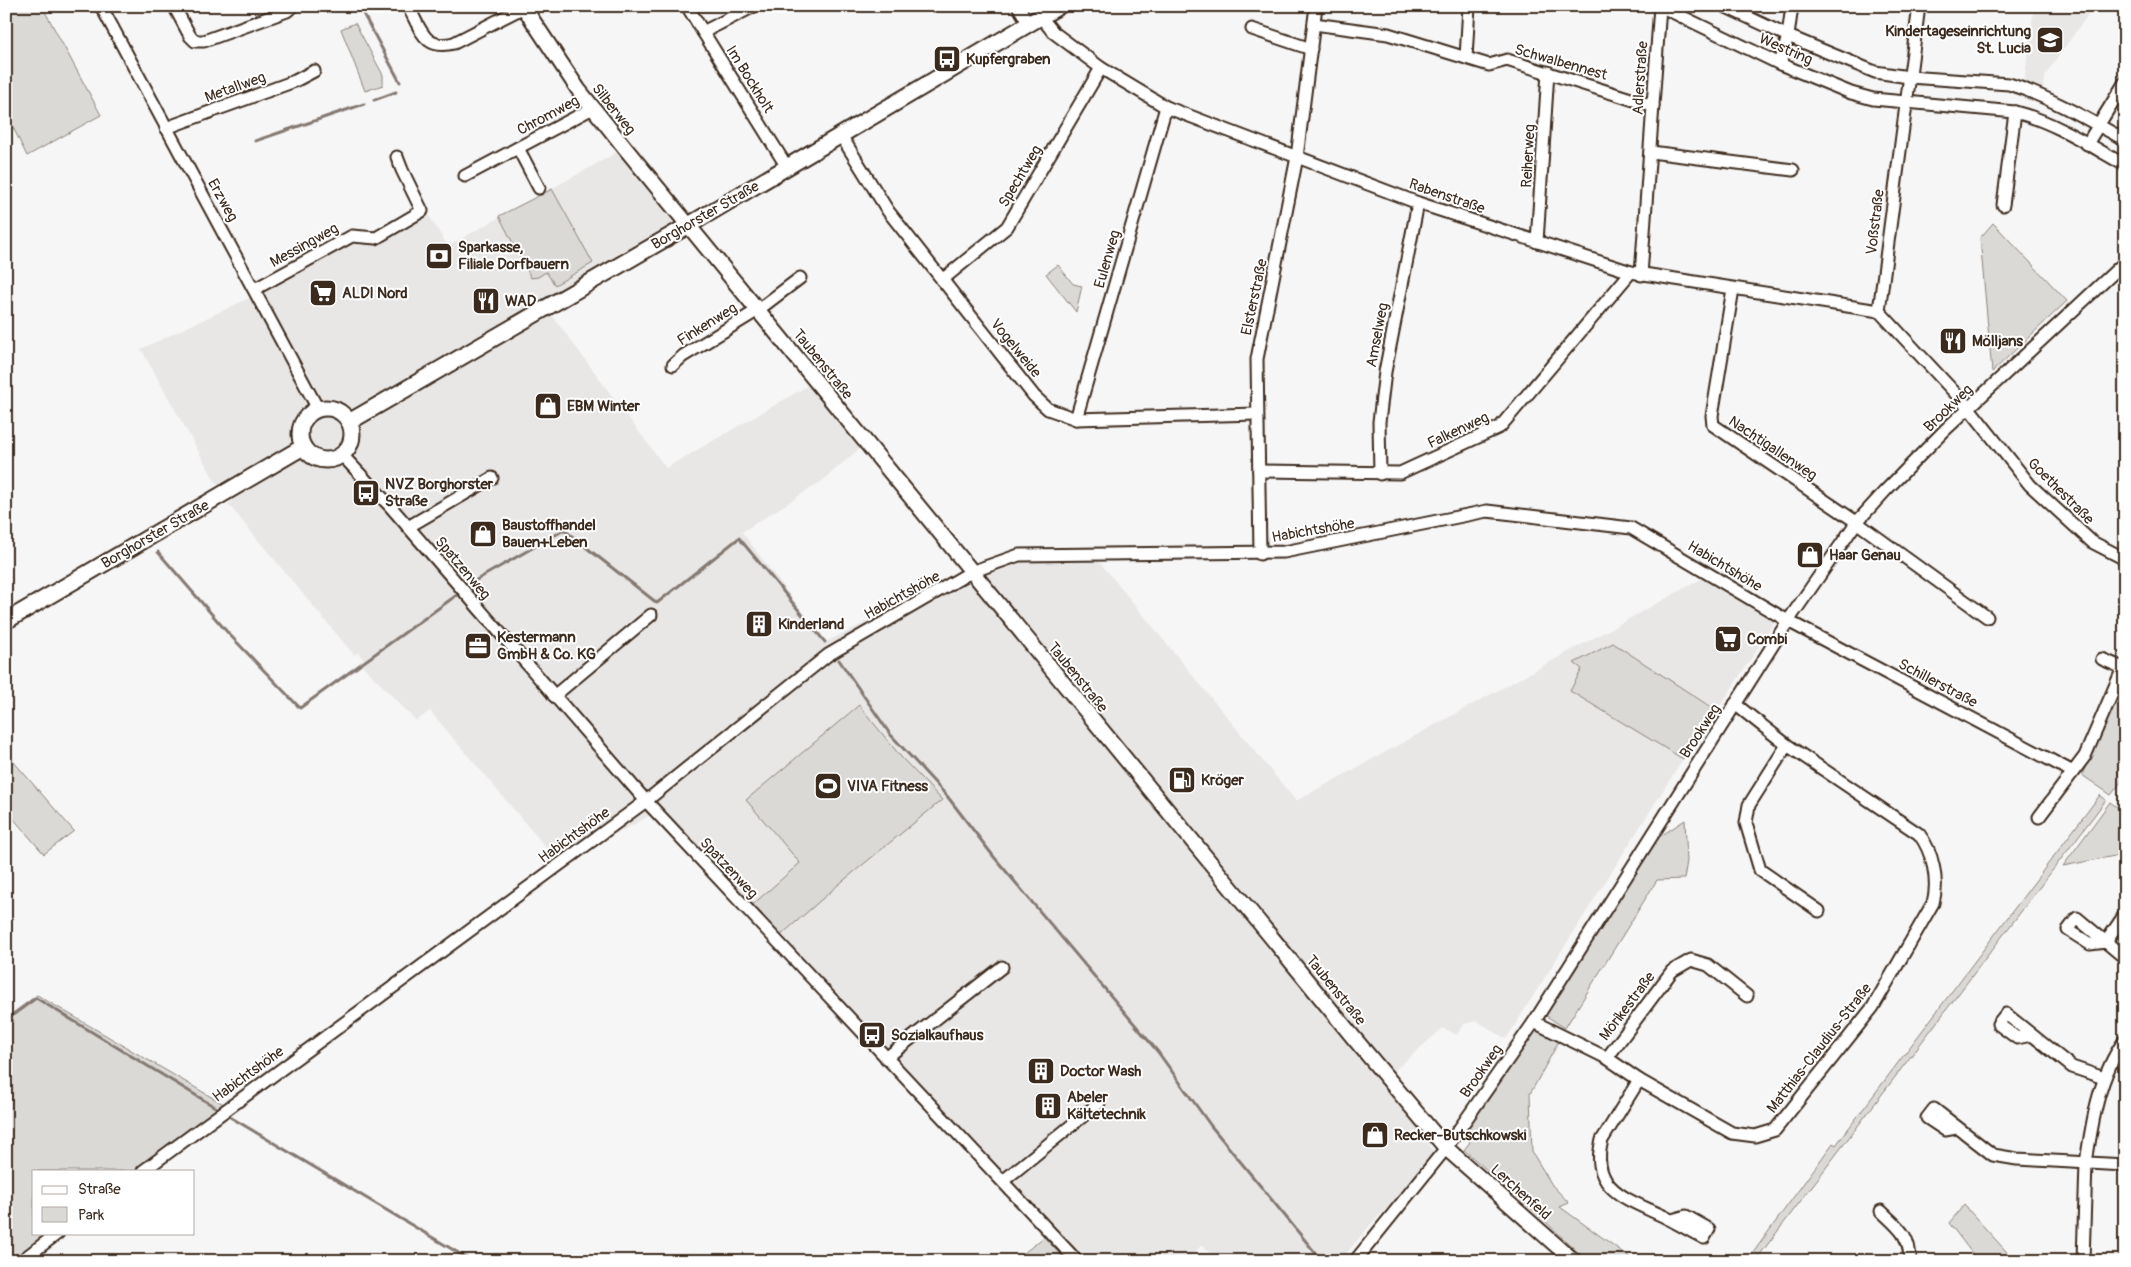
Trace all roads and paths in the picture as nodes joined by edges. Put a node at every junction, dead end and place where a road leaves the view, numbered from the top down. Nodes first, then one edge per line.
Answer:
1 (100, 6) edge
2 (174, 6) edge
3 (293, 6) edge
4 (687, 6) edge
5 (754, 6) edge
6 (1018, 6) edge
7 (1058, 6) edge
8 (1316, 6) edge
9 (1468, 6) edge
10 (1660, 6) edge
11 (1724, 6) edge
12 (1792, 6) edge
13 (1919, 6) edge
14 (524, 7) edge
15 (410, 10) dead end
16 (1035, 21) junction
17 (1314, 24) junction
18 (1252, 29) dead end
19 (703, 32) junction
20 (1788, 36) junction
21 (1311, 49) junction
22 (1466, 58) junction
23 (1780, 64) junction
24 (1101, 68) junction
25 (314, 71) dead end
26 (1548, 72) junction
27 (1909, 78) junction
28 (2125, 82) edge
29 (1906, 102) junction
30 (1653, 106) junction
31 (1166, 107) junction
32 (593, 108) junction
33 (2014, 112) junction
34 (2098, 124) junction
35 (166, 128) junction
36 (840, 134) junction
37 (2125, 140) edge
38 (2087, 144) junction
39 (518, 148) junction
40 (1651, 152) junction
41 (397, 157) dead end
42 (1297, 157) junction
43 (2125, 165) edge
44 (787, 167) junction
45 (1793, 170) dead end
46 (465, 176) dead end
47 (539, 188) dead end
48 (1418, 203) junction
49 (2004, 204) dead end
50 (688, 226) junction
51 (1538, 242) junction
52 (2125, 262) edge
53 (1636, 274) junction
54 (800, 278) dead end
55 (942, 280) junction
56 (1733, 289) junction
57 (255, 290) junction
58 (758, 310) junction
59 (1878, 311) junction
60 (673, 365) dead end
61 (1969, 408) junction
62 (318, 409) junction
63 (1257, 414) junction
64 (1076, 418) junction
65 (350, 422) junction
66 (303, 446) junction
67 (342, 455) junction
68 (1259, 471) junction
69 (1380, 474) junction
70 (492, 478) dead end
71 (1856, 522) junction
72 (408, 527) junction
73 (1260, 554) junction
74 (2125, 559) edge
75 (971, 572) junction
76 (651, 615) dead end
77 (1987, 617) dead end
78 (6, 621) edge
79 (1788, 621) junction
80 (2102, 659) dead end
81 (554, 696) junction
82 (1735, 704) junction
83 (1788, 745) junction
84 (2073, 772) junction
85 (646, 801) junction
86 (2039, 817) dead end
87 (1819, 911) dead end
88 (2125, 914) edge
89 (2125, 958) edge
90 (1002, 967) dead end
91 (1748, 996) dead end
92 (1534, 1022) junction
93 (2031, 1036) dead end
94 (2125, 1040) edge
95 (886, 1058) junction
96 (1607, 1058) junction
97 (2104, 1078) junction
98 (1639, 1080) junction
99 (1098, 1103) dead end
100 (1956, 1128) dead end
101 (1446, 1148) junction
102 (2086, 1163) junction
103 (2125, 1165) edge
104 (144, 1170) edge
105 (1003, 1181) junction
106 (1881, 1211) dead end
107 (1672, 1220) dead end
108 (57, 1234) edge
109 (21, 1261) edge
110 (1077, 1261) edge
111 (1354, 1261) edge
112 (1574, 1261) edge
113 (1910, 1261) edge
114 (2083, 1261) edge

1 - 35 street, Erzweg
2 - 3 street
4 - 19 street, Im Bockholt
5 - 19 street
6 - 16 street
7 - 16 main road, Borghorster Straße
8 - 17 street, Elsterstraße
9 - 22 street
10 - 23 street, Westring
10 - 30 street, Adlerstraße
11 - 20 street, Westring
12 - 20 street
13 - 27 street, Voßstraße
14 - 15 street
14 - 32 street, Silberweg
16 - 24 street, Rabenstraße
16 - 36 main road, Borghorster Straße
17 - 21 street, Elsterstraße
17 - 22 street, Schwalbennest
18 - 21 street
19 - 44 street, Im Bockholt
20 - 23 street
20 - 27 street, Westring
21 - 42 street, Elsterstraße
22 - 26 street, Schwalbennest
23 - 29 street, Westring
24 - 31 street, Rabenstraße
24 - 55 street, Spechtweg
25 - 35 street, Metallweg
26 - 30 street, Schwalbennest
26 - 51 street, Reiherweg
27 - 29 street, Voßstraße
27 - 34 street, Westring
28 - 34 street
29 - 33 street, Westring
29 - 59 street, Voßstraße
30 - 40 street, Adlerstraße
31 - 42 street, Rabenstraße
31 - 64 street, Eulenweg
32 - 39 street, Chromweg
32 - 50 street, Silberweg
33 - 38 street, Westring
33 - 49 street
34 - 37 street, Westring
34 - 38 street
35 - 57 street, Erzweg
36 - 44 main road, Borghorster Straße
36 - 55 street, Vogelweide
38 - 43 street, Westring
39 - 46 street, Chromweg
39 - 47 street, Chromweg
40 - 45 street
40 - 53 street, Adlerstraße
41 - 57 street, Messingweg
42 - 48 street, Rabenstraße
42 - 63 street, Elsterstraße
44 - 50 main road, Borghorster Straße
48 - 51 street, Rabenstraße
48 - 69 street, Amselweg
50 - 58 street, Taubenstraße
50 - 65 main road, Borghorster Straße
51 - 53 street, Rabenstraße
52 - 61 street, Brookweg
53 - 56 street, Rabenstraße
53 - 69 street, Falkenweg
54 - 58 street, Finkenweg
55 - 64 street, Vogelweide
56 - 59 street, Rabenstraße
56 - 71 street, Nachtigallenweg
57 - 62 street, Erzweg
58 - 60 street, Finkenweg
58 - 75 street, Taubenstraße
59 - 61 street
61 - 71 street, Brookweg
61 - 74 street, Goethestraße
62 - 65 main road
62 - 66 main road
63 - 64 street, Vogelweide
63 - 68 street, Elsterstraße
65 - 67 main road
66 - 67 main road
66 - 78 main road, Borghorster Straße
67 - 72 street, Spatzenweg
68 - 69 street, Falkenweg
68 - 73 street, Elsterstraße
70 - 72 street
71 - 77 street
71 - 79 street, Brookweg
72 - 81 street, Spatzenweg
73 - 75 street, Habichtshöhe
73 - 79 street, Habichtshöhe
75 - 85 street, Habichtshöhe
75 - 101 street, Taubenstraße
76 - 81 street
79 - 82 street, Brookweg
79 - 84 street, Schillerstraße
80 - 84 street
81 - 85 street, Spatzenweg
82 - 83 street, Matthias-Claudius-Straße
82 - 92 street, Brookweg
83 - 87 street
83 - 98 street, Matthias-Claudius-Straße
84 - 86 street
85 - 95 street, Spatzenweg
85 - 104 street, Habichtshöhe
88 - 89 street
90 - 95 street
91 - 96 street, Mörikestraße
92 - 96 street, Matthias-Claudius-Straße
92 - 101 street, Brookweg
93 - 97 street
94 - 97 street
95 - 105 street, Spatzenweg
96 - 98 street, Matthias-Claudius-Straße
97 - 102 street
98 - 107 street
99 - 105 street
100 - 102 street
101 - 111 street, Brookweg
101 - 112 street, Lerchenfeld
102 - 103 street
102 - 114 street
105 - 110 street, Spatzenweg
106 - 113 street
108 - 109 street

